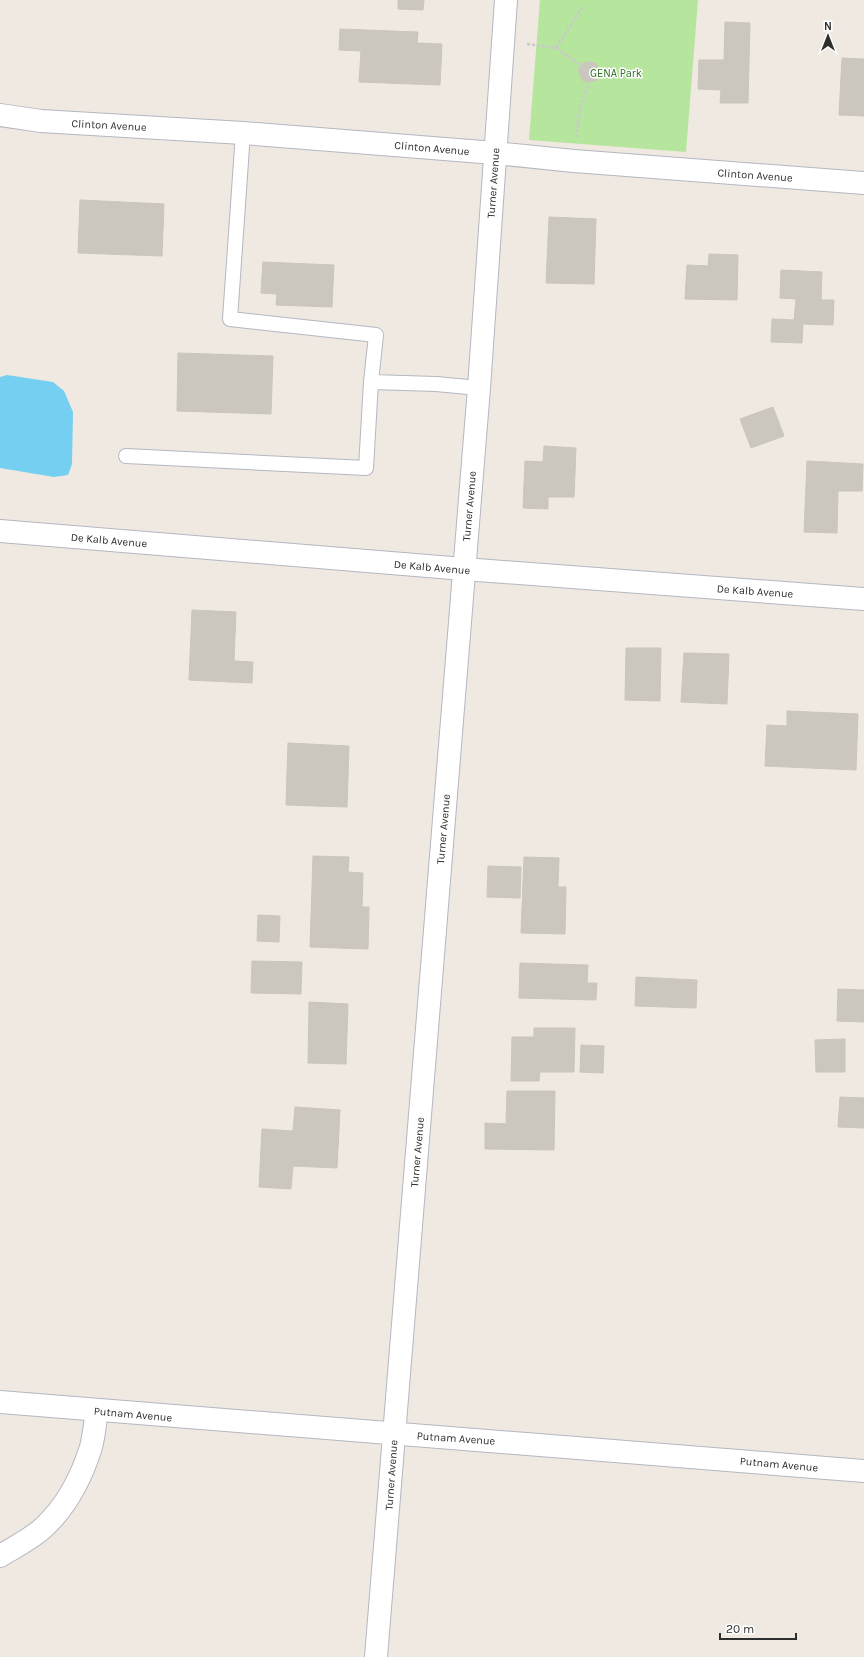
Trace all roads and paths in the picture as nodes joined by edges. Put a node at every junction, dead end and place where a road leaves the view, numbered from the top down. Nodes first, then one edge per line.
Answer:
1 (506, 0) edge
2 (582, 7) dead end
3 (503, 40) junction
4 (556, 48) junction
5 (0, 115) edge
6 (243, 133) junction
7 (495, 153) junction
8 (574, 161) junction
9 (864, 183) edge
10 (371, 382) junction
11 (478, 388) junction
12 (126, 456) dead end
13 (0, 531) edge
14 (464, 569) junction
15 (864, 599) edge
16 (0, 1402) edge
17 (97, 1411) junction
18 (394, 1434) junction
19 (864, 1470) edge
20 (0, 1556) edge
21 (376, 1657) edge

1 - 3 street, Turner Avenue
2 - 4 path
3 - 4 path
3 - 7 street, Turner Avenue
4 - 8 path
5 - 6 street, Clinton Avenue
6 - 7 street, Clinton Avenue
6 - 10 lane
7 - 8 street, Clinton Avenue
7 - 11 street, Turner Avenue
8 - 9 street, Clinton Avenue
10 - 11 lane
10 - 12 lane
11 - 14 street, Turner Avenue
13 - 14 street, De Kalb Avenue
14 - 15 street, De Kalb Avenue
14 - 18 street, Turner Avenue
16 - 17 street, Putnam Avenue
17 - 18 street, Putnam Avenue
17 - 20 street
18 - 19 street, Putnam Avenue
18 - 21 street, Turner Avenue

